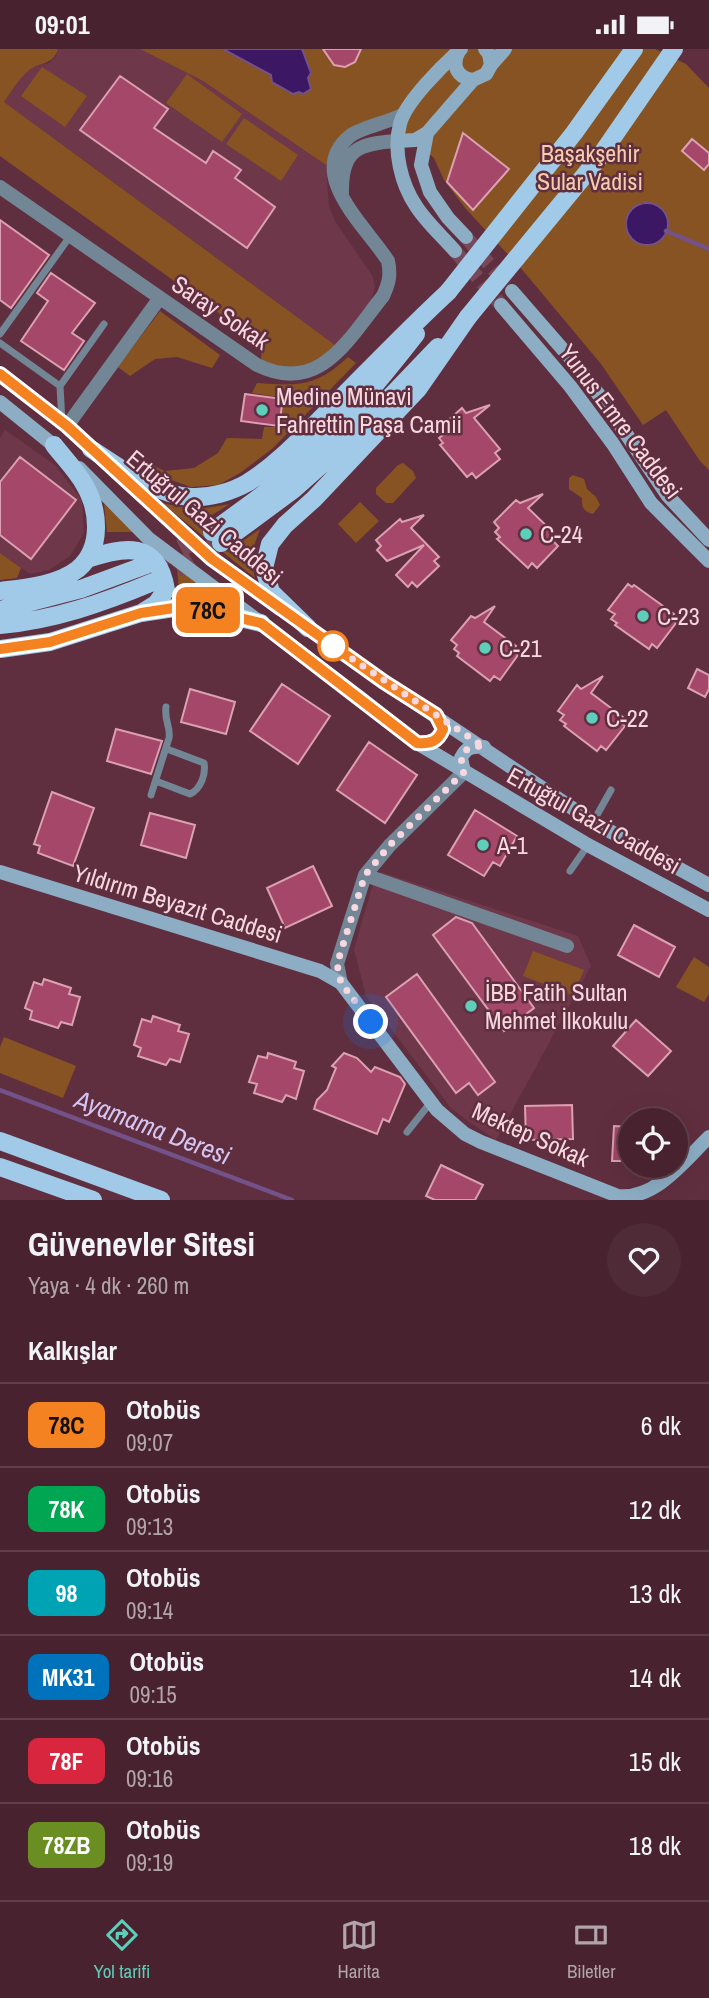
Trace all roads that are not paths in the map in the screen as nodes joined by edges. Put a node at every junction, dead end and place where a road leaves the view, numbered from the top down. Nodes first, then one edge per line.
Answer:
1 (461, 49) edge
2 (485, 49) edge
3 (505, 49) edge
4 (634, 49) edge
5 (674, 49) edge
6 (491, 65) junction
7 (473, 80) junction
8 (404, 114) junction
9 (427, 134) junction
10 (398, 141) junction
11 (0, 187) edge
12 (342, 198) junction
13 (72, 235) junction
14 (466, 237) tunnel mouth
15 (455, 251) tunnel mouth
16 (512, 291) tunnel mouth
17 (447, 292) junction
18 (159, 299) junction
19 (501, 305) tunnel mouth
20 (468, 317) junction
21 (104, 324) dead end
22 (0, 334) edge
23 (0, 343) edge
24 (0, 374) edge
25 (60, 386) junction
26 (0, 402) edge
27 (65, 424) junction
28 (54, 445) junction
29 (91, 449) junction
30 (709, 540) edge
31 (86, 559) junction
32 (709, 561) edge
33 (146, 565) tunnel mouth
34 (153, 582) tunnel mouth
35 (0, 591) edge
36 (0, 610) edge
37 (141, 613) junction
38 (261, 623) junction
39 (0, 625) edge
40 (308, 628) junction
41 (0, 649) edge
42 (166, 707) dead end
43 (436, 715) junction
44 (417, 743) junction
45 (484, 747) junction
46 (167, 749) junction
47 (464, 772) junction
48 (156, 781) junction
49 (611, 790) dead end
50 (151, 795) dead end
51 (593, 821) junction
52 (588, 845) junction
53 (570, 871) dead end
54 (0, 872) edge
55 (365, 875) junction
56 (709, 885) edge
57 (709, 909) edge
58 (568, 946) dead end
59 (341, 983) junction
60 (431, 1102) junction
61 (407, 1132) dead end
62 (709, 1137) edge
63 (0, 1141) edge
64 (0, 1167) edge
65 (93, 1200) edge
66 (161, 1200) edge

1 - 7 street
1 - 8 street
2 - 6 street
3 - 6 street
4 - 17 main road, bridge
5 - 20 main road, bridge
6 - 7 street
7 - 9 street
8 - 10 street
8 - 12 street, Saray Sokak
9 - 10 street
9 - 14 street
10 - 12 street
10 - 15 street
11 - 13 street, Saray Sokak
12 - 18 street, Saray Sokak
13 - 18 street, Saray Sokak
13 - 22 lane
16 - 30 street, Yunus Emre Caddesi
17 - 20 main road
17 - 29 main road
18 - 27 street
19 - 32 street, Yunus Emre Caddesi
20 - 40 main road
21 - 25 lane
23 - 25 lane
24 - 27 street, Ertuğrul Gazi Caddesi
25 - 27 lane
26 - 28 street, Ertuğtul Gazi Caddesi
27 - 29 street, Ertuğrul Gazi Caddesi
28 - 31 main road
28 - 38 street, Ertuğtul Gazi Caddesi
29 - 40 street, Ertuğrul Gazi Caddesi
31 - 35 main road
31 - 37 main road
33 - 36 main road
34 - 39 main road
37 - 38 main road
37 - 41 main road
38 - 44 street, Ertuğtul Gazi Caddesi
40 - 43 street, Ertuğrul Gazi Caddesi
42 - 46 lane
43 - 44 street
43 - 45 street, Ertuğrul Gazi Caddesi
44 - 47 street, Ertuğtul Gazi Caddesi
45 - 47 street
45 - 51 street, Ertuğrul Gazi Caddesi
46 - 48 lane
46 - 48 lane
47 - 52 street, Ertuğtul Gazi Caddesi
47 - 55 street
48 - 50 lane
49 - 51 lane
51 - 56 street, Ertuğrul Gazi Caddesi
52 - 53 lane
52 - 57 street, Ertuğtul Gazi Caddesi
54 - 59 street, Yıldırım Beyazıt Caddesi
55 - 58 street
55 - 59 street
59 - 60 street, Mektep Sokak
60 - 61 lane
60 - 62 street, Mektep Sokak
63 - 66 main road
64 - 65 main road

